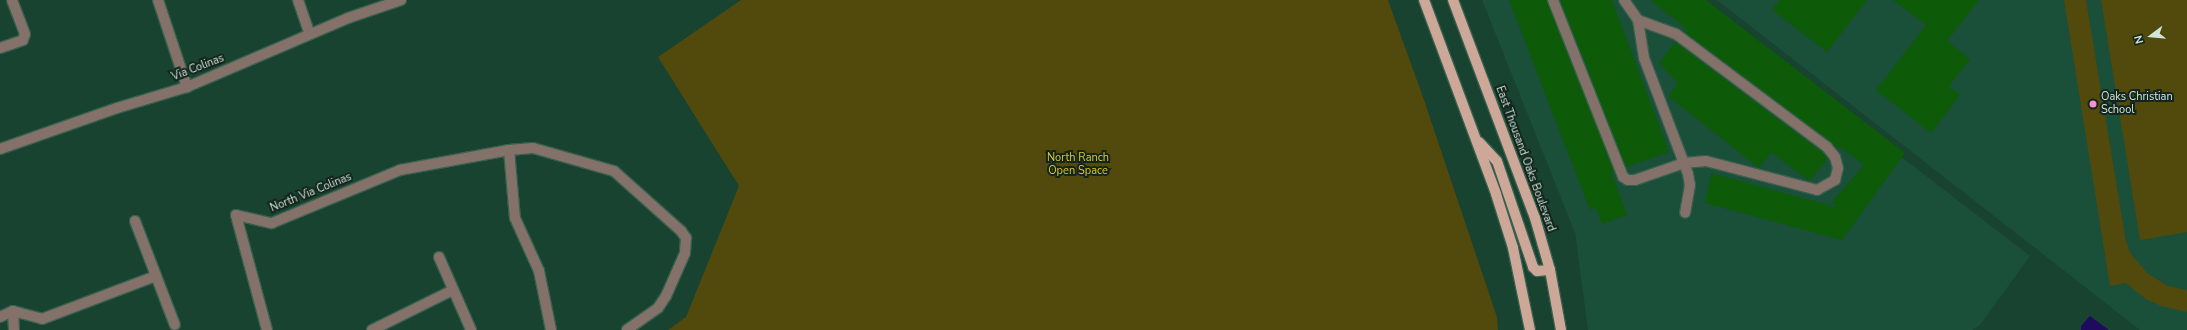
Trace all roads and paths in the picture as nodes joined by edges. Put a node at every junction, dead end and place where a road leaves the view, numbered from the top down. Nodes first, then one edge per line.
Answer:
1 (12, 0) edge
2 (158, 0) edge
3 (298, 0) edge
4 (401, 0) edge
5 (1424, 0) edge
6 (1453, 0) edge
7 (1553, 0) edge
8 (1624, 0) edge
9 (1638, 20) junction
10 (310, 34) junction
11 (0, 48) edge
12 (187, 87) junction
13 (1476, 139) junction
14 (0, 149) edge
15 (509, 150) junction
16 (1684, 163) junction
17 (1685, 213) dead end
18 (135, 221) dead end
19 (439, 257) dead end
20 (1550, 270) junction
21 (156, 276) junction
22 (453, 290) junction
23 (13, 311) junction
24 (0, 317) edge
25 (175, 325) dead end
26 (14, 330) edge
27 (267, 330) edge
28 (372, 330) edge
29 (471, 330) edge
30 (551, 330) edge
31 (627, 330) edge
32 (1530, 330) edge
33 (1561, 330) edge

1 - 11 street
2 - 12 street
3 - 10 street
4 - 10 street, Via Colinas
5 - 13 main road
6 - 20 main road, East Thousand Oaks Boulevard
7 - 16 street
8 - 9 street
9 - 16 street
9 - 16 street
10 - 12 street, Via Colinas
12 - 14 street, Via Colinas
13 - 20 main road
13 - 32 main road
15 - 27 street, North Via Colinas
15 - 30 street
15 - 31 street, North Via Colinas
16 - 17 street
18 - 21 street
19 - 22 street
20 - 33 main road, East Thousand Oaks Boulevard
21 - 23 street
21 - 25 street
22 - 28 street
22 - 29 street
23 - 24 street
23 - 26 street

